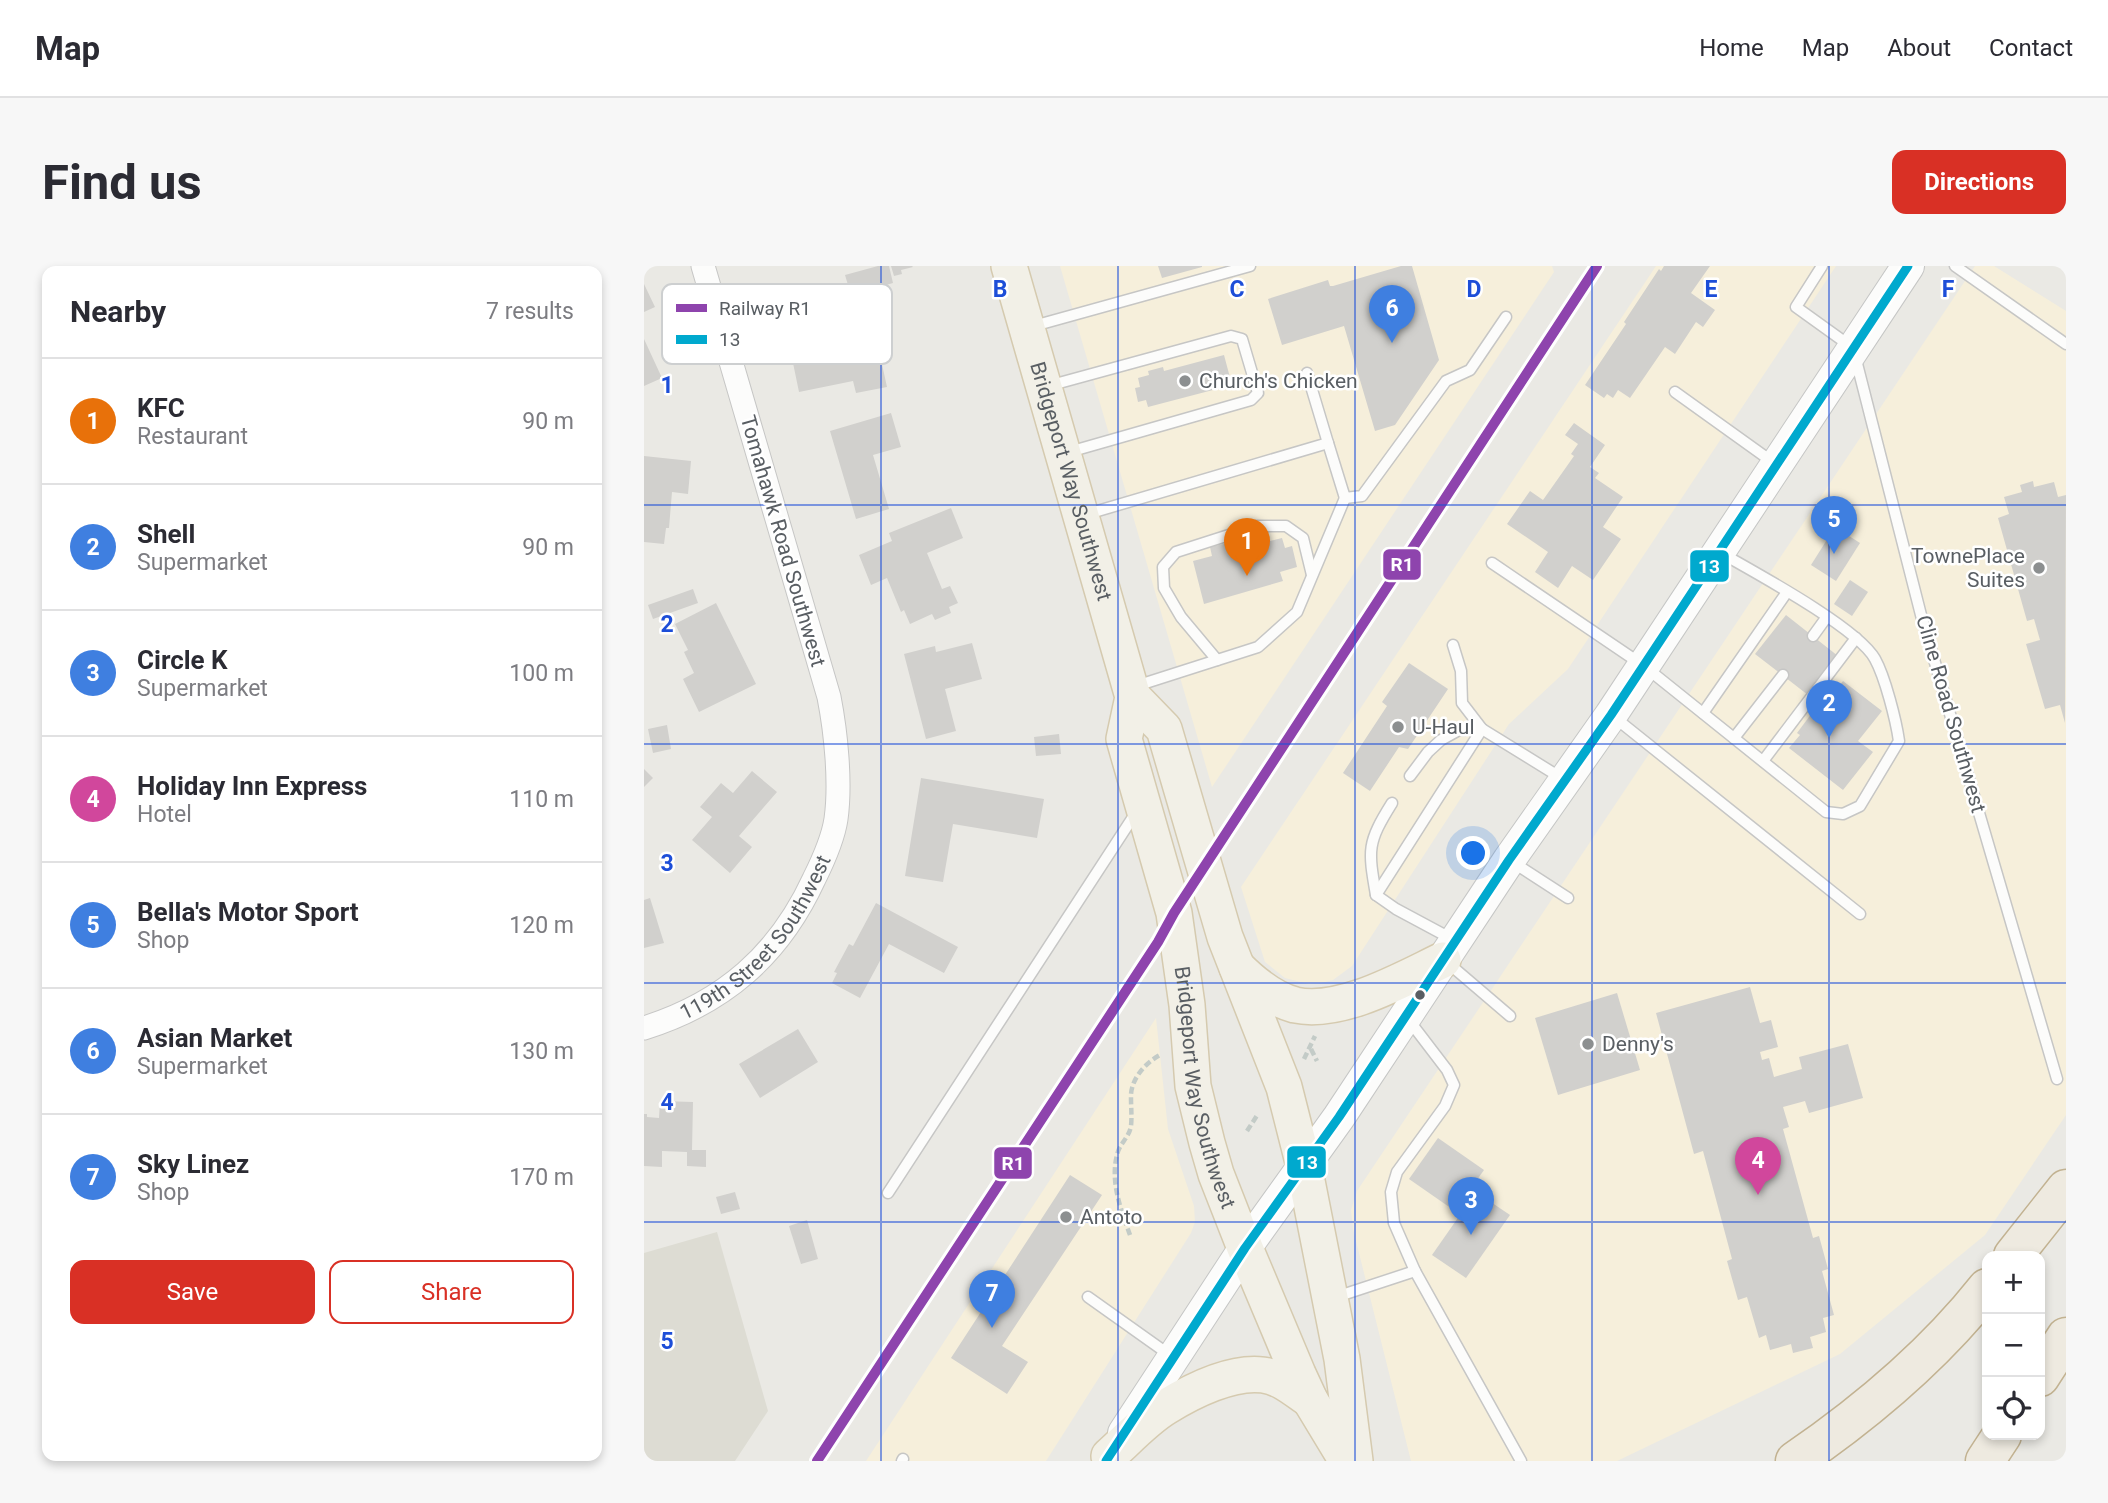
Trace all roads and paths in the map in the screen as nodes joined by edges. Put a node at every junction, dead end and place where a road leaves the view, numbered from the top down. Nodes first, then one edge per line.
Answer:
1 (703, 266) edge
2 (1009, 266) edge
3 (1250, 266) edge
4 (1822, 266) edge
5 (1908, 266) edge
6 (1955, 266) edge
7 (708, 284) edge
8 (1506, 317) dead end
9 (1028, 328) junction
10 (2066, 344) edge
11 (1853, 348) junction
12 (732, 364) edge
13 (1307, 373) dead end
14 (1044, 387) junction
15 (1675, 392) dead end
16 (1328, 443) junction
17 (1063, 454) junction
18 (1777, 464) junction
19 (1345, 498) junction
20 (1081, 516) junction
21 (1719, 552) junction
22 (1492, 563) dead end
23 (1312, 575) junction
24 (1787, 592) junction
25 (1826, 618) junction
26 (1813, 636) dead end
27 (1856, 638) junction
28 (1453, 645) dead end
29 (1217, 660) junction
30 (1644, 666) junction
31 (1783, 676) dead end
32 (1132, 692) junction
33 (1703, 713) junction
34 (1612, 715) junction
35 (1482, 729) junction
36 (1734, 738) junction
37 (1763, 761) junction
38 (1410, 776) dead end
39 (1565, 781) junction
40 (1143, 802) junction
41 (1392, 803) dead end
42 (836, 820) joint
43 (1509, 860) junction
44 (1376, 895) junction
45 (1567, 898) dead end
46 (1860, 914) dead end
47 (1450, 950) junction
48 (1237, 967) junction
49 (1510, 1016) dead end
50 (1406, 1017) junction
51 (644, 1028) edge
52 (1316, 1031) dead end
53 (1311, 1049) junction
54 (1164, 1054) dead end
55 (1317, 1061) dead end
56 (1300, 1066) dead end
57 (2057, 1079) dead end
58 (1259, 1113) dead end
59 (1247, 1131) dead end
60 (1304, 1166) junction
61 (2066, 1189) edge
62 (888, 1193) dead end
63 (1130, 1235) dead end
64 (1245, 1248) junction
65 (2017, 1251) edge
66 (1415, 1270) junction
67 (1982, 1293) edge
68 (1088, 1297) dead end
69 (1330, 1299) junction
70 (2066, 1336) edge
71 (1173, 1357) junction
72 (2045, 1369) edge
73 (1310, 1400) junction
74 (1349, 1406) junction
75 (1999, 1440) edge
76 (1111, 1460) edge
77 (1348, 1461) edge
78 (1354, 1461) edge
79 (1521, 1461) edge
80 (1795, 1461) edge
81 (1985, 1461) edge

1 - 7 street, Tomahawk Road Southwest
2 - 9 main road, Bridgeport Way Southwest
3 - 9 lane
4 - 11 lane
5 - 11 main road
6 - 10 lane
8 - 19 lane
9 - 14 main road, Bridgeport Way Southwest
11 - 18 main road
11 - 57 lane, Cline Road Southwest
12 - 42 street, Tomahawk Road Southwest
13 - 16 lane
14 - 17 main road, Bridgeport Way Southwest
14 - 17 lane
15 - 18 lane
16 - 19 lane
16 - 20 lane
17 - 20 main road, Bridgeport Way Southwest
18 - 21 main road
19 - 23 lane
20 - 32 main road, Bridgeport Way Southwest
21 - 24 lane
21 - 30 main road
22 - 30 lane
23 - 29 lane
23 - 29 lane
24 - 25 lane
24 - 33 lane
25 - 26 lane
25 - 27 lane
27 - 37 lane
27 - 37 lane
28 - 35 lane
29 - 32 lane
30 - 33 lane
30 - 34 main road
31 - 36 lane
32 - 40 main road, Bridgeport Way Southwest
32 - 48 main road, Bridgeport Way Southwest
33 - 36 lane
34 - 39 main road
34 - 46 lane
35 - 38 lane
35 - 39 lane
35 - 44 lane
36 - 37 lane
39 - 43 main road
40 - 62 lane
40 - 64 main road, Bridgeport Way Southwest
41 - 44 lane
42 - 51 street, 119th Street Southwest
43 - 45 lane
43 - 47 main road
44 - 47 lane
47 - 48 main road
47 - 49 lane
47 - 50 main road
48 - 60 main road, Bridgeport Way Southwest
50 - 60 main road
50 - 66 lane
52 - 53 path
53 - 55 path
53 - 56 path
54 - 63 path
58 - 59 path
60 - 64 main road
60 - 69 main road, Bridgeport Way Southwest
61 - 65 highway
64 - 71 main road
64 - 73 main road, Bridgeport Way Southwest
64 - 74 main road
66 - 69 lane
66 - 79 lane
67 - 80 highway
68 - 71 lane
69 - 74 main road, Bridgeport Way Southwest
70 - 72 highway
71 - 76 main road
73 - 76 main road
73 - 77 main road, Bridgeport Way Southwest
74 - 78 main road, Bridgeport Way Southwest
75 - 81 highway

